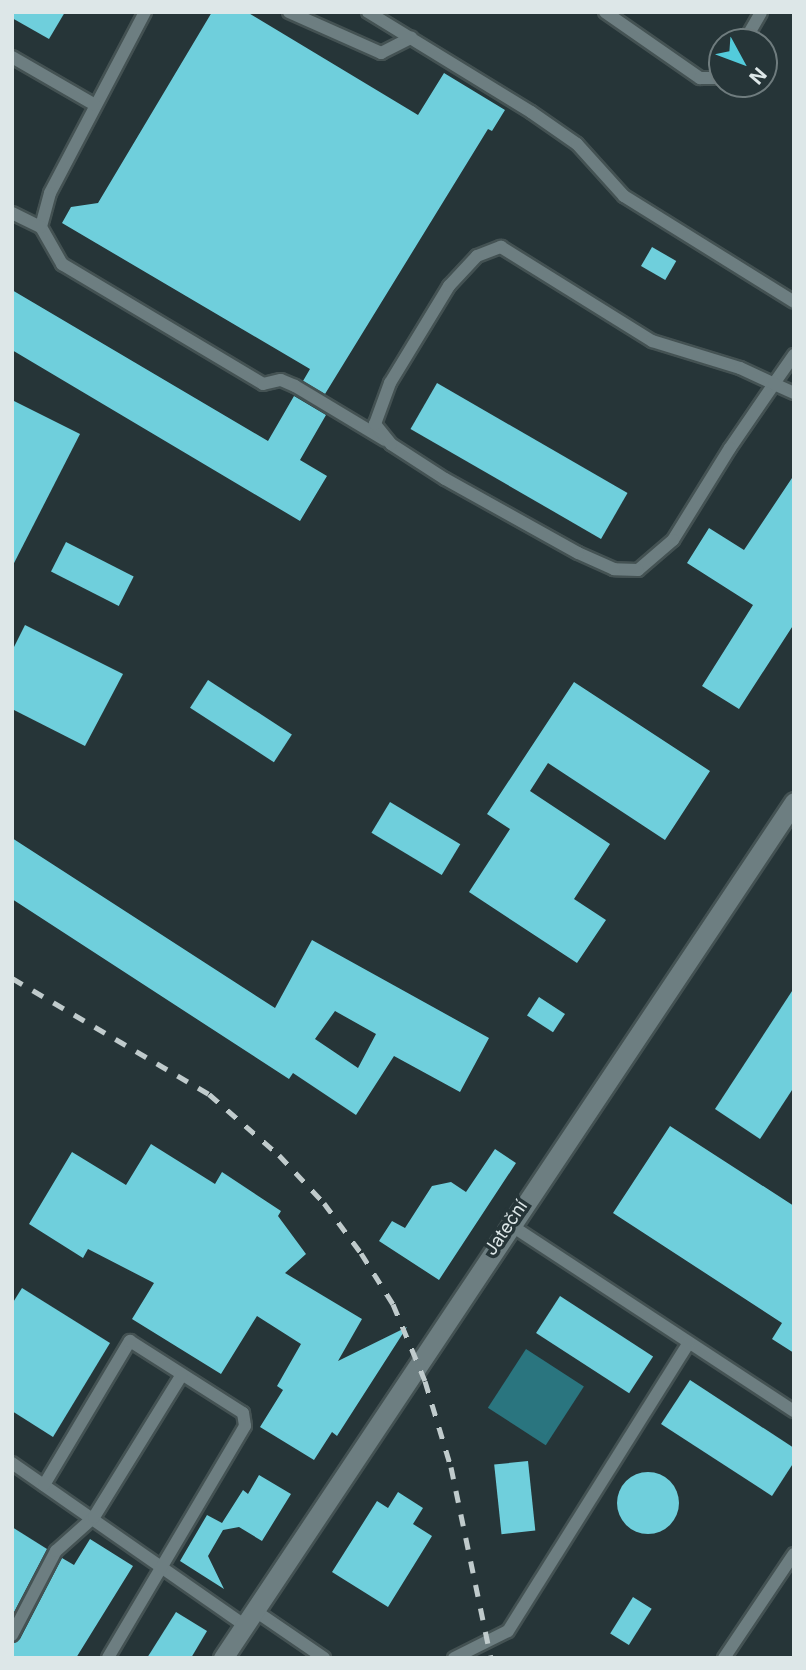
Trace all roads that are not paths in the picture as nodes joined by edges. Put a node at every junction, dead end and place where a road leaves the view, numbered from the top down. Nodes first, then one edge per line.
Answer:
1 (145, 12) edge
2 (289, 12) edge
3 (368, 12) edge
4 (604, 12) edge
5 (761, 12) edge
6 (752, 28) edge
7 (411, 38) junction
8 (12, 57) edge
9 (708, 78) edge
10 (95, 105) junction
11 (12, 213) edge
12 (41, 227) junction
13 (794, 302) edge
14 (794, 355) edge
15 (774, 384) junction
16 (794, 393) edge
17 (391, 444) junction
18 (794, 802) edge
19 (509, 1224) junction
20 (689, 1343) junction
21 (181, 1376) junction
22 (794, 1411) edge
23 (13, 1465) edge
24 (44, 1485) junction
25 (94, 1517) junction
26 (794, 1554) edge
27 (163, 1568) junction
28 (249, 1617) junction
29 (12, 1635) edge
30 (108, 1658) edge
31 (223, 1658) edge
32 (324, 1658) edge
33 (454, 1658) edge
34 (724, 1658) edge

1 - 10 lane
2 - 7 lane
3 - 7 lane
4 - 9 lane
5 - 6 lane
7 - 13 lane
8 - 10 lane
10 - 12 lane
11 - 12 lane
12 - 17 lane
14 - 15 lane
15 - 16 lane
15 - 17 lane
15 - 17 lane
18 - 19 street, Jateční
19 - 20 lane
19 - 28 street, Jateční
20 - 22 lane
20 - 33 lane
21 - 24 lane
21 - 25 lane
21 - 27 lane
23 - 24 lane
24 - 25 lane
25 - 27 lane
25 - 29 lane
26 - 34 lane
27 - 28 lane
27 - 30 lane
28 - 31 street, Jateční
28 - 32 lane

